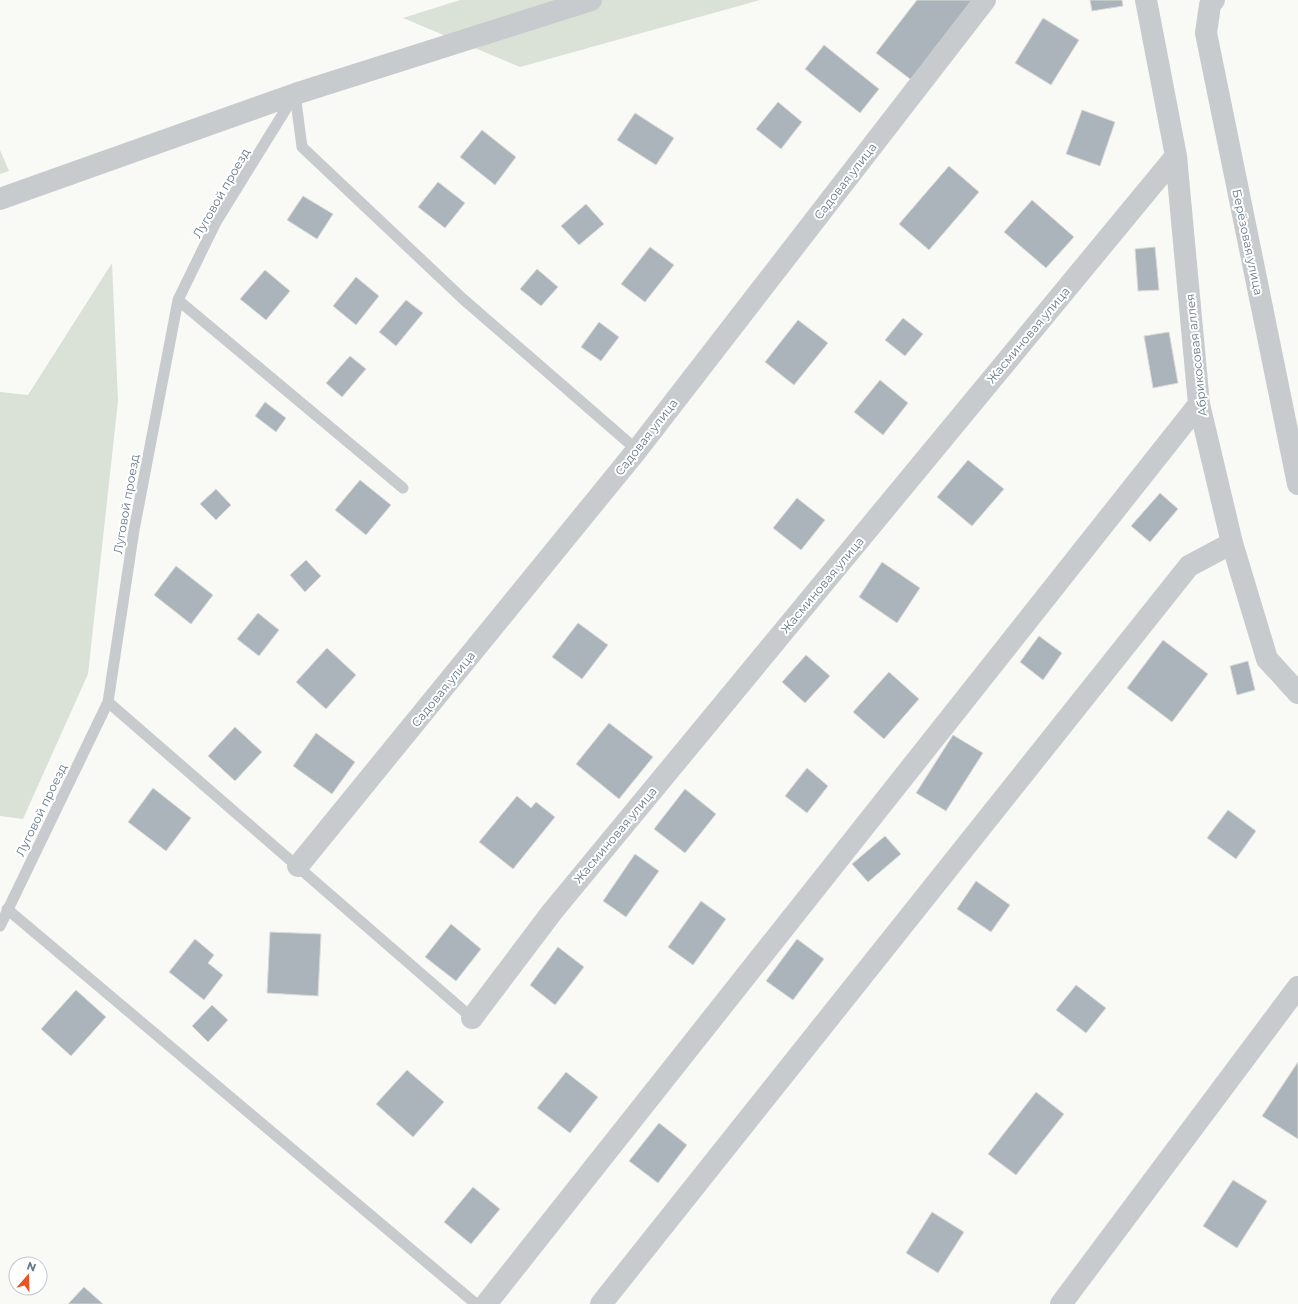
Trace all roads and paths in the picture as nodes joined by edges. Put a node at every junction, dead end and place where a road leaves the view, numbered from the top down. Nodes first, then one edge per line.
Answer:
1 (591, 0) edge
2 (985, 0) edge
3 (1146, 0) edge
4 (1214, 0) edge
5 (295, 94) junction
6 (1176, 156) junction
7 (0, 199) edge
8 (178, 300) junction
9 (1199, 404) junction
10 (637, 450) junction
11 (1298, 484) edge
12 (403, 488) dead end
13 (1232, 543) junction
14 (1298, 693) edge
15 (108, 702) junction
16 (298, 866) junction
17 (7, 909) junction
18 (0, 926) edge
19 (1298, 987) edge
20 (472, 1018) joint
21 (476, 1304) edge
22 (486, 1304) edge
23 (601, 1304) edge
24 (1061, 1304) edge

1 - 5 street
2 - 10 street, Садовая улица
3 - 6 street, Абрикосовая аллея
4 - 11 street, Берёзовая улица
5 - 7 street
5 - 8 lane, Луговой проезд
5 - 10 lane
6 - 9 street, Абрикосовая аллея
6 - 20 street, Жасминовая улица
8 - 12 lane
8 - 15 lane, Луговой проезд
9 - 13 street, Абрикосовая аллея
9 - 22 street
10 - 16 street, Садовая улица
13 - 14 street, Абрикосовая аллея
13 - 23 street
15 - 16 lane
15 - 17 lane, Луговой проезд
16 - 20 lane
17 - 18 lane, Луговой проезд
17 - 21 lane
19 - 24 street

